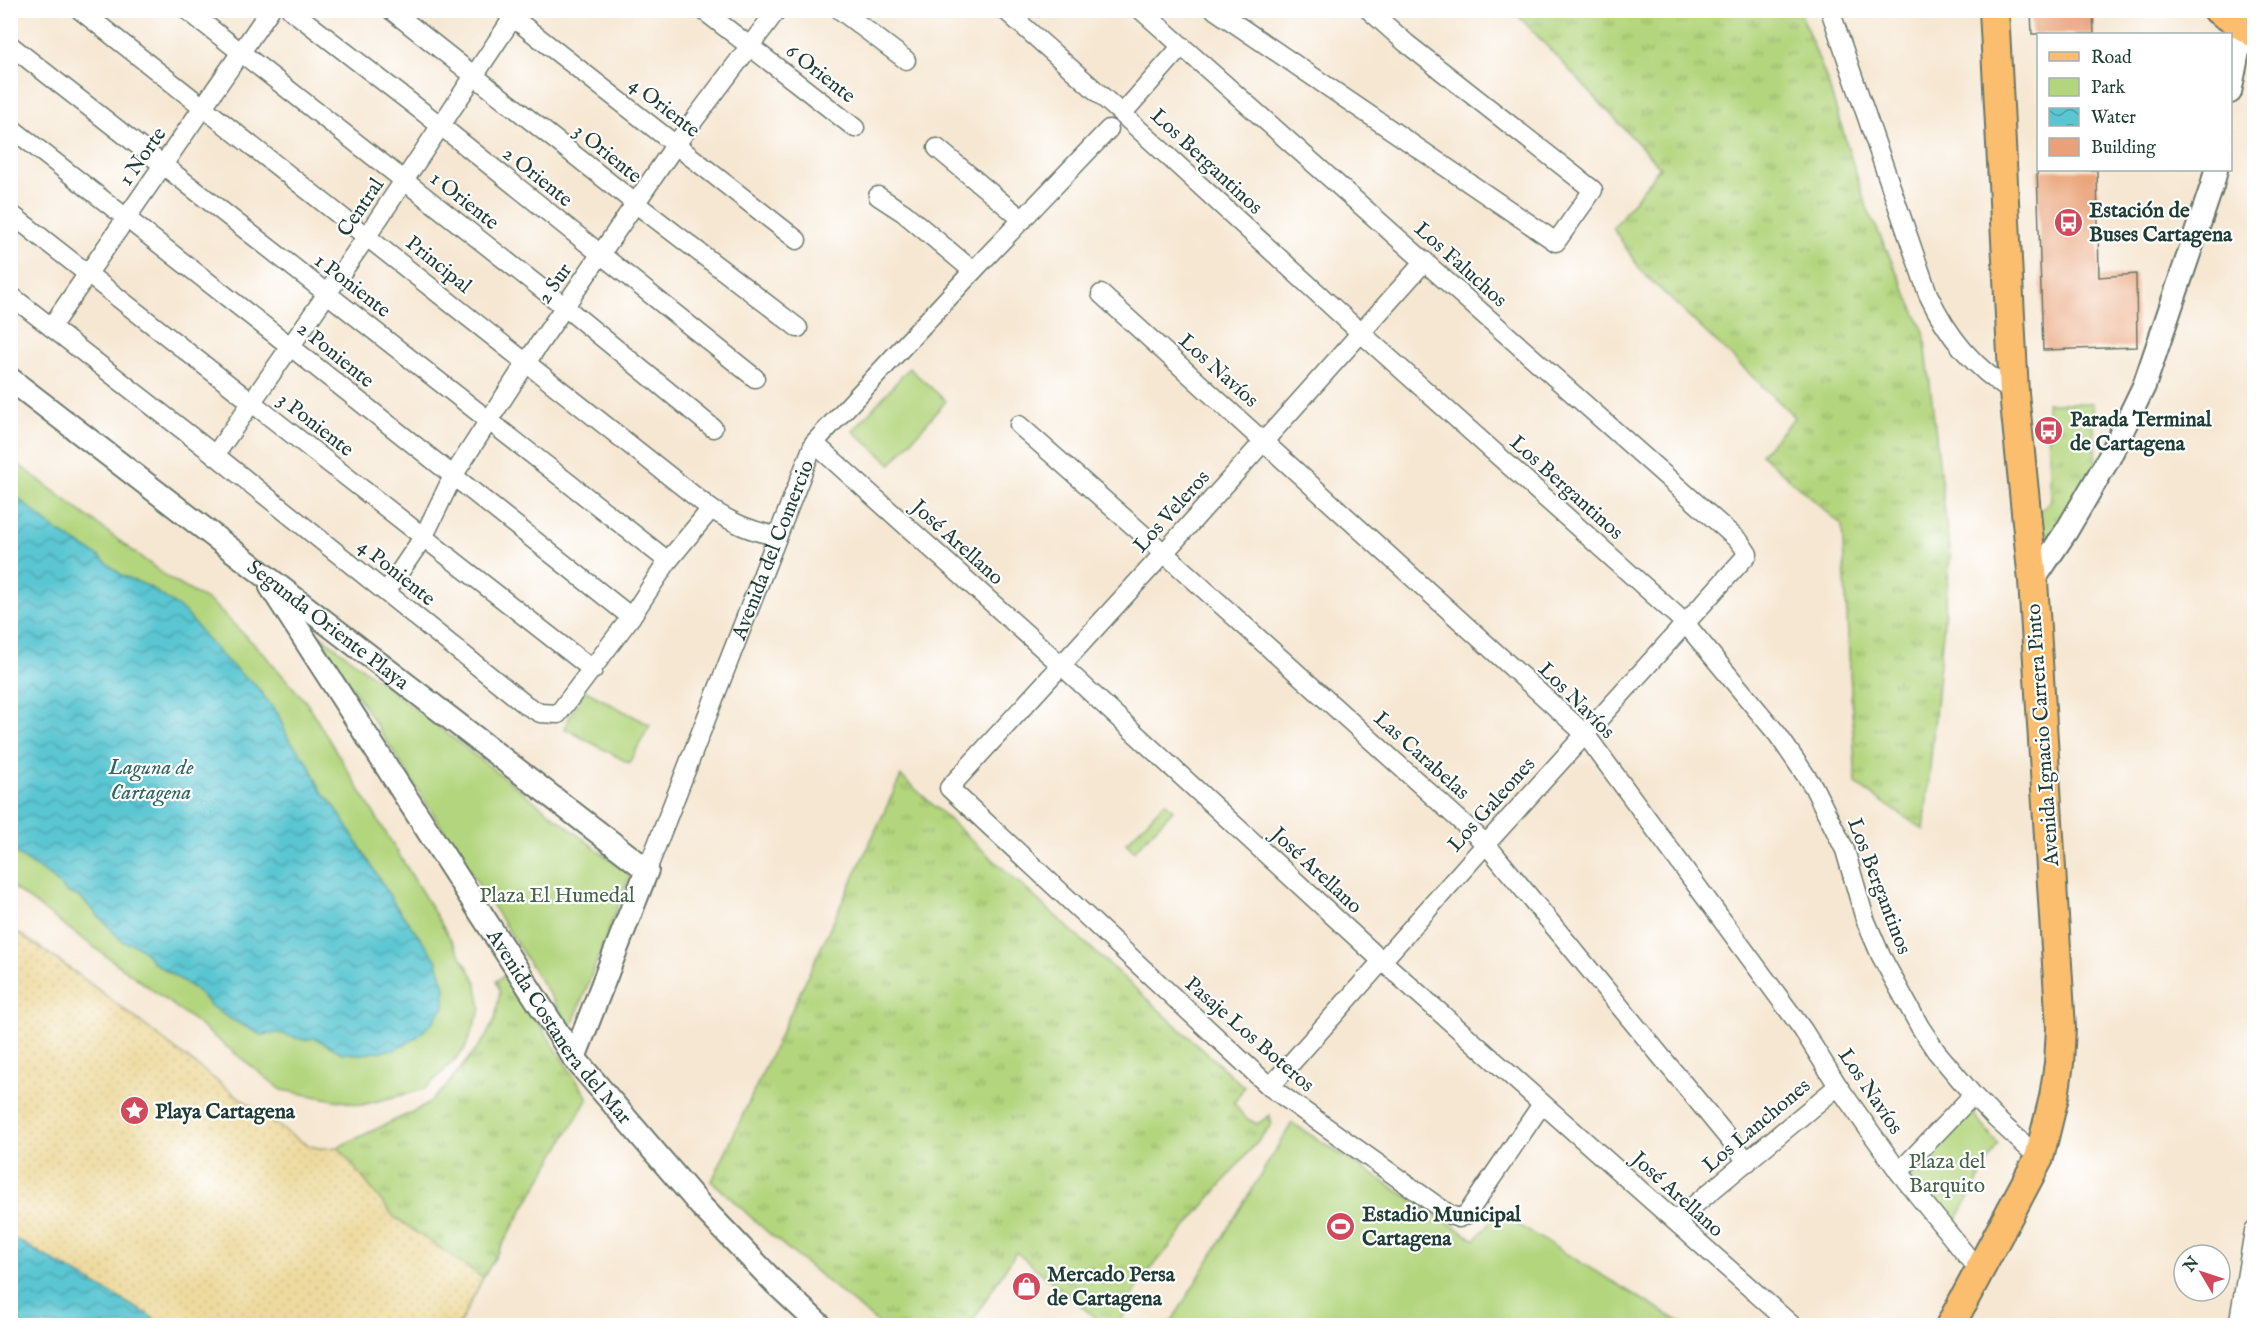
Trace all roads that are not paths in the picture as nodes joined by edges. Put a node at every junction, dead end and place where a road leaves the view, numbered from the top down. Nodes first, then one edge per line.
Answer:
1 (80, 10) edge
2 (187, 10) edge
3 (270, 10) edge
4 (291, 10) edge
5 (392, 10) edge
6 (703, 10) edge
7 (777, 10) edge
8 (840, 10) edge
9 (1005, 10) edge
10 (1141, 10) edge
11 (1215, 10) edge
12 (1369, 10) edge
13 (1830, 10) edge
14 (1982, 10) edge
15 (1994, 10) edge
16 (2218, 10) edge
17 (512, 13) edge
18 (2244, 20) edge
19 (10, 45) edge
20 (749, 46) junction
21 (1181, 47) junction
22 (242, 52) junction
23 (906, 60) dead end
24 (474, 75) junction
25 (2232, 82) edge
26 (203, 108) junction
27 (1122, 114) junction
28 (1998, 121) junction
29 (441, 126) junction
30 (10, 127) edge
31 (855, 128) dead end
32 (1109, 129) dead end
33 (676, 144) junction
34 (937, 148) dead end
35 (164, 165) junction
36 (2216, 171) edge
37 (404, 181) junction
38 (878, 196) dead end
39 (635, 203) junction
40 (10, 213) edge
41 (127, 218) junction
42 (1023, 220) junction
43 (367, 236) junction
44 (797, 240) dead end
45 (601, 255) junction
46 (1425, 261) junction
47 (973, 271) junction
48 (88, 273) junction
49 (327, 294) junction
50 (1101, 294) dead end
51 (10, 295) edge
52 (565, 307) junction
53 (51, 327) junction
54 (798, 328) dead end
55 (1361, 333) junction
56 (291, 346) junction
57 (526, 363) junction
58 (755, 378) dead end
59 (10, 379) edge
60 (2014, 393) junction
61 (252, 403) junction
62 (490, 419) junction
63 (1019, 425) dead end
64 (713, 428) dead end
65 (1265, 441) junction
66 (814, 443) junction
67 (215, 455) junction
68 (453, 476) junction
69 (711, 509) junction
70 (424, 536) junction
71 (778, 536) junction
72 (1164, 553) junction
73 (1748, 554) joint
74 (668, 561) junction
75 (262, 573) junction
76 (2032, 581) junction
77 (386, 592) junction
78 (631, 617) junction
79 (1685, 623) junction
80 (1061, 665) junction
81 (593, 670) junction
82 (1585, 734) junction
83 (949, 788) joint
84 (1486, 844) junction
85 (647, 870) junction
86 (1382, 961) junction
87 (574, 1058) junction
88 (1838, 1086) junction
89 (1270, 1087) junction
90 (1973, 1095) junction
91 (1542, 1104) junction
92 (2039, 1158) junction
93 (1748, 1162) junction
94 (1899, 1172) junction
95 (1675, 1221) junction
96 (2254, 1231) edge
97 (1979, 1271) junction
98 (821, 1326) edge
99 (1793, 1326) edge
100 (1950, 1326) edge
101 (2238, 1326) edge

1 - 26 street, Principal
2 - 22 street, 1 Oriente
3 - 22 street, 1 Norte
4 - 29 street, 2 Oriente
5 - 24 street, 3 Oriente
6 - 20 street, 6 Oriente
7 - 20 street, 2 Sur
8 - 23 street
9 - 27 street, Los Bergantinos
10 - 21 street, Los Faluchos
11 - 12 street
13 - 60 street
14 - 28 main road, Avenida Ignacio Carrera Pinto
15 - 28 main road, Avenida Ignacio Carrera Pinto
16 - 18 main road
17 - 24 street, Central
17 - 33 street, 4 Oriente
18 - 25 street
19 - 35 street, 1 Poniente
20 - 31 street, 6 Oriente
20 - 33 street, 2 Sur
21 - 27 street
21 - 46 street, Los Faluchos
22 - 26 street, 1 Norte
22 - 37 street, 1 Oriente
24 - 29 street, Central
24 - 39 street, 3 Oriente
26 - 35 street, 1 Norte
26 - 43 street, Principal
27 - 55 street, Los Bergantinos
28 - 60 main road, Avenida Ignacio Carrera Pinto
29 - 37 street, Central
29 - 45 street, 2 Oriente
30 - 41 street, 2 Poniente
32 - 42 street, Avenida del Comercio
33 - 39 street, 2 Sur
33 - 44 street, 4 Oriente
34 - 42 street
35 - 41 street, 1 Norte
35 - 49 street, 1 Poniente
36 - 76 street
37 - 43 street, Central
37 - 52 street, 1 Oriente
38 - 47 street
39 - 45 street, 2 Sur
39 - 54 street, 3 Oriente
40 - 48 street, 3 Poniente
41 - 48 street, 1 Norte
41 - 56 street, 2 Poniente
42 - 47 street, Avenida del Comercio
43 - 49 street, Central
43 - 57 street, Principal
45 - 52 street, 2 Sur
45 - 58 street, 2 Oriente
46 - 55 street, Los Veleros
46 - 73 street, Los Faluchos
47 - 66 street, Avenida del Comercio
48 - 53 street, 1 Norte
48 - 61 street, 3 Poniente
49 - 56 street, Central
49 - 62 street, 1 Poniente
50 - 65 street, Los Navíos
51 - 53 street, 4 Poniente
52 - 57 street, 2 Sur
52 - 64 street, 1 Oriente
53 - 67 street, 4 Poniente
55 - 65 street, Los Veleros
55 - 79 street, Los Bergantinos
56 - 61 street, Central
56 - 68 street, 2 Poniente
57 - 62 street, 2 Sur
57 - 69 street, Principal
59 - 75 street, Segunda Oriente Playa
60 - 76 main road, Avenida Ignacio Carrera Pinto
61 - 67 street, Central
61 - 70 street, 3 Poniente
62 - 68 street, 2 Sur
62 - 74 street, 1 Poniente
63 - 72 street, Las Carabelas
65 - 72 street, Los Veleros
65 - 82 street, Los Navíos
66 - 71 street, Avenida del Comercio
66 - 80 street, José Arellano
67 - 77 street, 4 Poniente
68 - 70 street, 2 Sur
68 - 78 street, 2 Poniente
69 - 71 street, Principal
69 - 74 street, 4 Poniente
70 - 77 street, 2 Sur
70 - 81 street, 3 Poniente
71 - 85 street, Avenida del Comercio
72 - 80 street, Los Veleros
72 - 84 street, Las Carabelas
73 - 79 street, Los Galeones
74 - 78 street, 4 Poniente
75 - 85 street, Segunda Oriente Playa
75 - 87 street, Avenida Costanera del Mar
76 - 92 main road, Avenida Ignacio Carrera Pinto
77 - 81 street, 4 Poniente
78 - 81 street, 4 Poniente
79 - 82 street, Los Galeones
79 - 90 street, Los Bergantinos
80 - 83 street, Los Veleros
80 - 86 street, José Arellano
82 - 84 street, Los Galeones
82 - 88 street, Los Navíos
83 - 89 street, Pasaje Los Boteros
84 - 86 street, Los Galeones
84 - 93 street, Las Carabelas
85 - 87 street, Avenida del Comercio
86 - 89 street, Los Galeones
86 - 91 street, José Arellano
87 - 98 street, Avenida Costanera del Mar
88 - 93 street, Los Lanchones
88 - 94 street, Los Navíos
89 - 91 street, Pasaje Los Boteros
90 - 92 street, Los Bergantinos
90 - 94 street
91 - 95 street, José Arellano
92 - 97 main road, Avenida Ignacio Carrera Pinto
93 - 95 street, Los Lanchones
94 - 97 street, Los Navíos
95 - 99 street, José Arellano
96 - 101 street
97 - 100 main road, Avenida Ignacio Carrera Pinto

